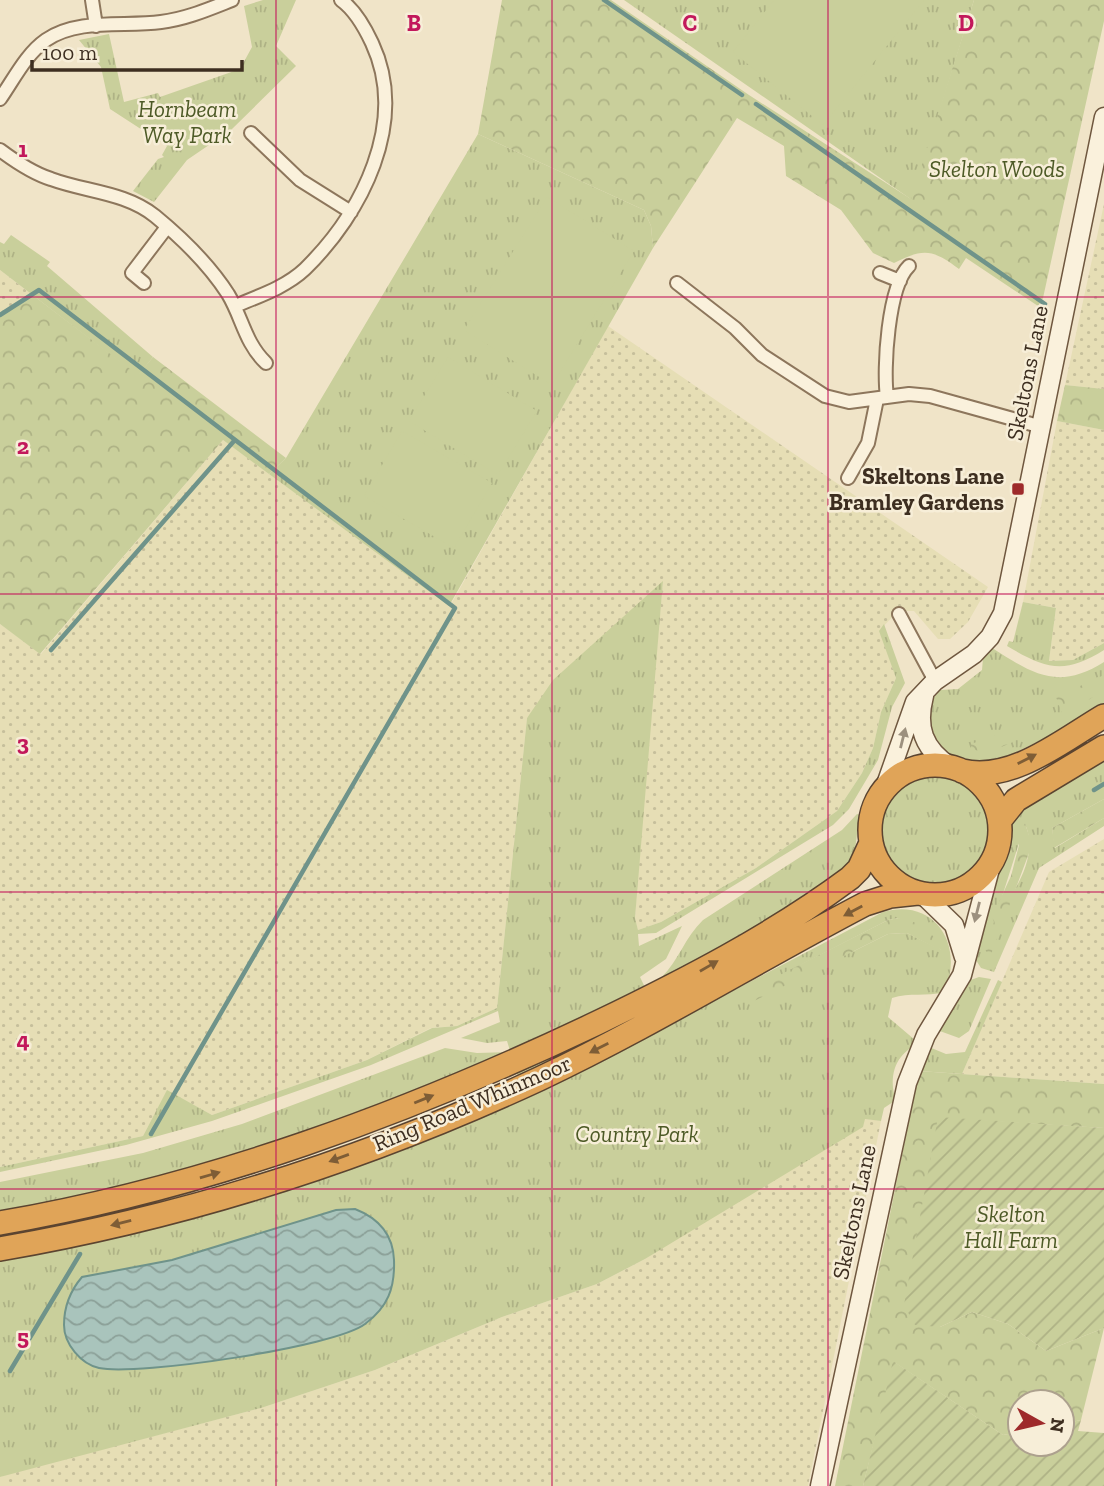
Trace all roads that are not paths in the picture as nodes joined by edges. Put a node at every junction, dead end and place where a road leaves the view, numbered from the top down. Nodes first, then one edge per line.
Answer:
1 (92, 0) edge
2 (232, 0) edge
3 (346, 1) edge
4 (96, 26) junction
5 (0, 99) edge
6 (1104, 117) edge
7 (251, 133) dead end
8 (0, 150) edge
9 (351, 212) junction
10 (167, 226) junction
11 (909, 266) dead end
12 (880, 273) dead end
13 (900, 281) junction
14 (144, 282) dead end
15 (677, 283) dead end
16 (235, 306) junction
17 (266, 363) dead end
18 (882, 398) junction
19 (1042, 427) junction
20 (848, 478) dead end
21 (899, 614) dead end
22 (930, 685) junction
23 (1104, 716) edge
24 (1104, 747) edge
25 (956, 769) junction
26 (884, 790) junction
27 (1000, 820) junction
28 (871, 843) junction
29 (990, 865) junction
30 (920, 894) junction
31 (965, 960) junction
32 (654, 1007) junction
33 (0, 1223) edge
34 (0, 1249) edge
35 (820, 1486) edge

1 - 4 street
2 - 4 street
3 - 9 street
4 - 5 street
6 - 19 street, Skeltons Lane
7 - 9 street
8 - 10 street
9 - 16 street
10 - 14 street
10 - 16 street
11 - 13 street
12 - 13 street
13 - 18 street
15 - 18 street
16 - 17 street
18 - 19 street
18 - 20 street
19 - 22 street, Skeltons Lane
21 - 22 street
22 - 25 street
26 -> 22 street, Skeltons Lane
25 -> 23 highway
24 - 27 highway
25 - 26 highway
25 - 27 highway
26 - 28 highway
27 - 29 highway
28 - 30 highway
32 -> 28 highway, Ring Road Whinmoor
29 - 30 highway
29 -> 31 street, Skeltons Lane
30 - 31 street
30 -> 32 highway, Ring Road Whinmoor
31 - 35 street, Skeltons Lane
33 -> 32 highway, Ring Road Whinmoor
32 -> 34 highway, Ring Road Whinmoor

